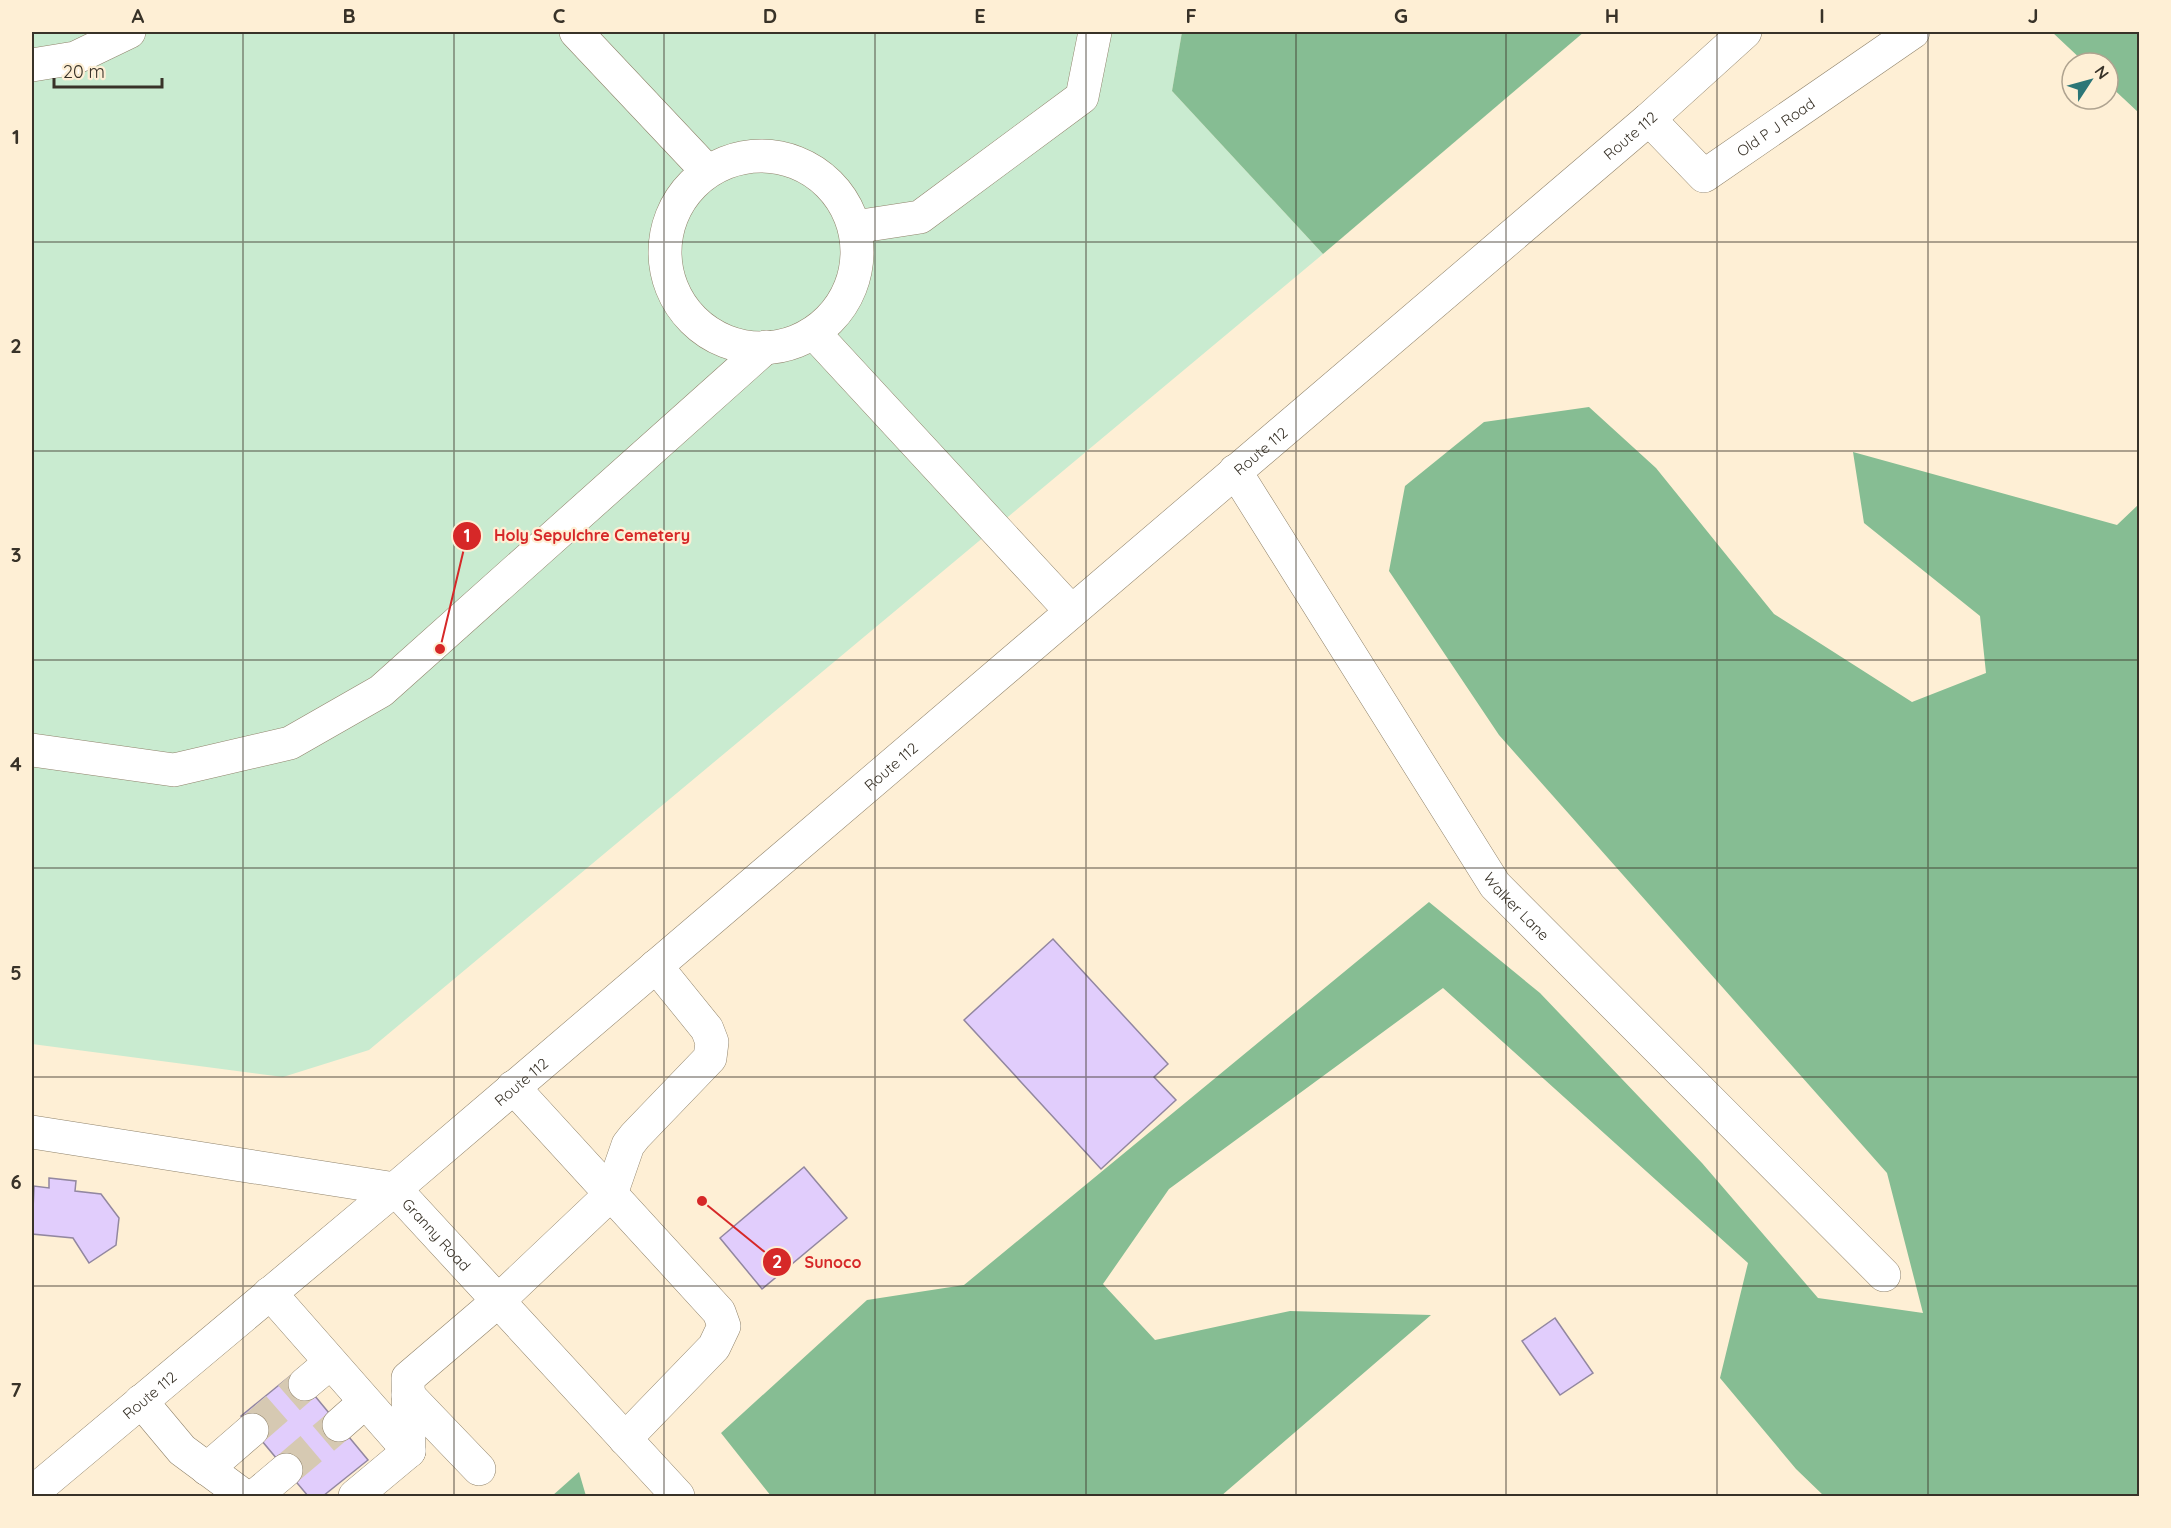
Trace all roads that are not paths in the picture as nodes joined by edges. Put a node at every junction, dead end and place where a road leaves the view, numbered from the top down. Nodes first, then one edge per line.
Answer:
1 (129, 32) edge
2 (576, 32) edge
3 (1095, 32) edge
4 (1745, 32) edge
5 (1913, 32) edge
6 (32, 65) edge
7 (1648, 119) junction
8 (707, 171) junction
9 (855, 227) junction
10 (814, 333) junction
11 (766, 347) junction
12 (1235, 471) junction
13 (1071, 611) junction
14 (32, 750) edge
15 (656, 966) junction
16 (513, 1087) junction
17 (32, 1132) edge
18 (395, 1189) junction
19 (611, 1194) junction
20 (1884, 1275) dead end
21 (270, 1293) junction
22 (497, 1302) junction
23 (330, 1363) junction
24 (305, 1384) tunnel mouth
25 (408, 1395) junction
26 (141, 1401) junction
27 (365, 1402) junction
28 (339, 1425) tunnel mouth
29 (252, 1430) tunnel mouth
30 (625, 1439) junction
31 (409, 1451) junction
32 (207, 1469) junction
33 (479, 1469) dead end
34 (286, 1470) tunnel mouth
35 (32, 1493) edge
36 (244, 1497) edge
37 (255, 1497) edge
38 (355, 1497) edge
39 (678, 1497) edge

1 - 6 main road
2 - 8 main road
3 - 9 main road
4 - 7 main road, Route 112
5 - 7 main road, Old P J Road
7 - 12 main road, Route 112
8 - 9 main road
8 - 11 main road
9 - 10 main road
10 - 11 main road
10 - 13 main road
11 - 14 main road
12 - 13 main road, Route 112
12 - 20 main road, Walker Lane
13 - 15 main road, Route 112
15 - 16 main road, Route 112
15 - 19 main road
16 - 18 main road, Route 112
16 - 19 main road
17 - 18 main road, Granny Road
18 - 21 main road, Route 112
18 - 22 main road, Granny Road
19 - 22 main road
19 - 30 main road
21 - 23 main road
21 - 26 main road, Route 112
22 - 25 main road
22 - 30 main road, Granny Road
23 - 24 main road
23 - 27 main road
25 - 31 main road
25 - 33 main road
26 - 32 main road
26 - 35 main road, Route 112
27 - 28 main road
27 - 31 main road
29 - 32 main road
30 - 39 main road, Granny Road
31 - 38 main road
32 - 36 main road
34 - 37 main road

